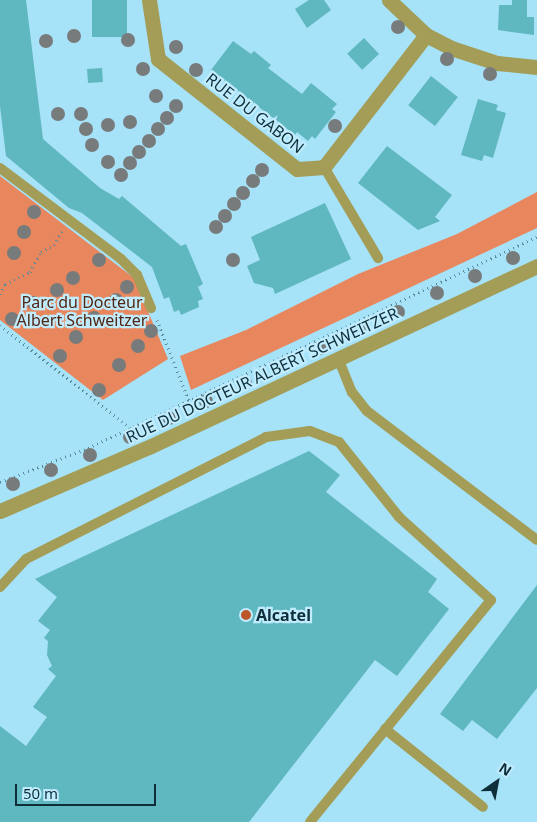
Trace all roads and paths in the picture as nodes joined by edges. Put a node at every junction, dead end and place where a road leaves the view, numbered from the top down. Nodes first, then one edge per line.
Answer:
1 (149, 0) edge
2 (389, 0) edge
3 (426, 36) junction
4 (537, 66) edge
5 (324, 167) junction
6 (0, 168) edge
7 (70, 221) junction
8 (537, 237) edge
9 (378, 258) dead end
10 (537, 266) edge
11 (0, 294) edge
12 (151, 308) joint
13 (0, 325) edge
14 (338, 358) junction
15 (189, 401) junction
16 (130, 428) junction
17 (0, 482) edge
18 (0, 511) edge
19 (537, 540) edge
20 (0, 588) edge
21 (385, 729) junction
22 (483, 807) dead end
23 (310, 822) edge

1 - 5 street, RUE DU GABON
2 - 3 street
3 - 4 street
3 - 5 street
5 - 9 lane
6 - 7 lane
7 - 11 path
7 - 12 lane
8 - 15 path
10 - 14 street, RUE DU DOCTEUR ALBERT SCHWEITZER
12 - 15 path
13 - 16 path
14 - 18 street, RUE DU DOCTEUR ALBERT SCHWEITZER
14 - 19 lane
15 - 16 path
16 - 17 path
20 - 21 lane
21 - 22 lane
21 - 23 lane

